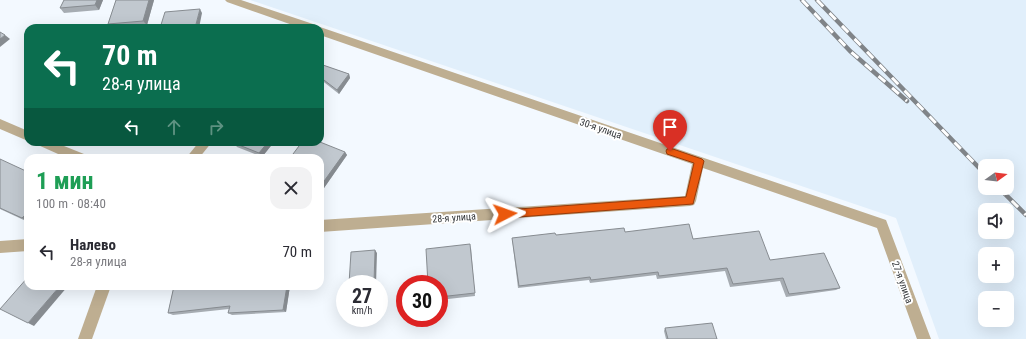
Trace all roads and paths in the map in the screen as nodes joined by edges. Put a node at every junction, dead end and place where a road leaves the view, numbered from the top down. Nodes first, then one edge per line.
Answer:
1 (230, 0) edge
2 (298, 24) edge
3 (324, 32) edge
4 (0, 124) edge
5 (24, 134) edge
6 (52, 146) edge
7 (202, 146) edge
8 (70, 154) edge
9 (196, 154) edge
10 (699, 161) junction
11 (882, 224) joint
12 (324, 226) edge
13 (24, 245) edge
14 (0, 247) edge
15 (103, 290) edge
16 (85, 339) edge
17 (924, 339) edge

1 - 2 street
3 - 10 street, 30-я улица
4 - 5 street
6 - 8 street
7 - 9 street
10 - 11 street, 30-я улица
10 - 12 street, 28-я улица
11 - 17 street, 27-я улица
13 - 14 street
15 - 16 street

